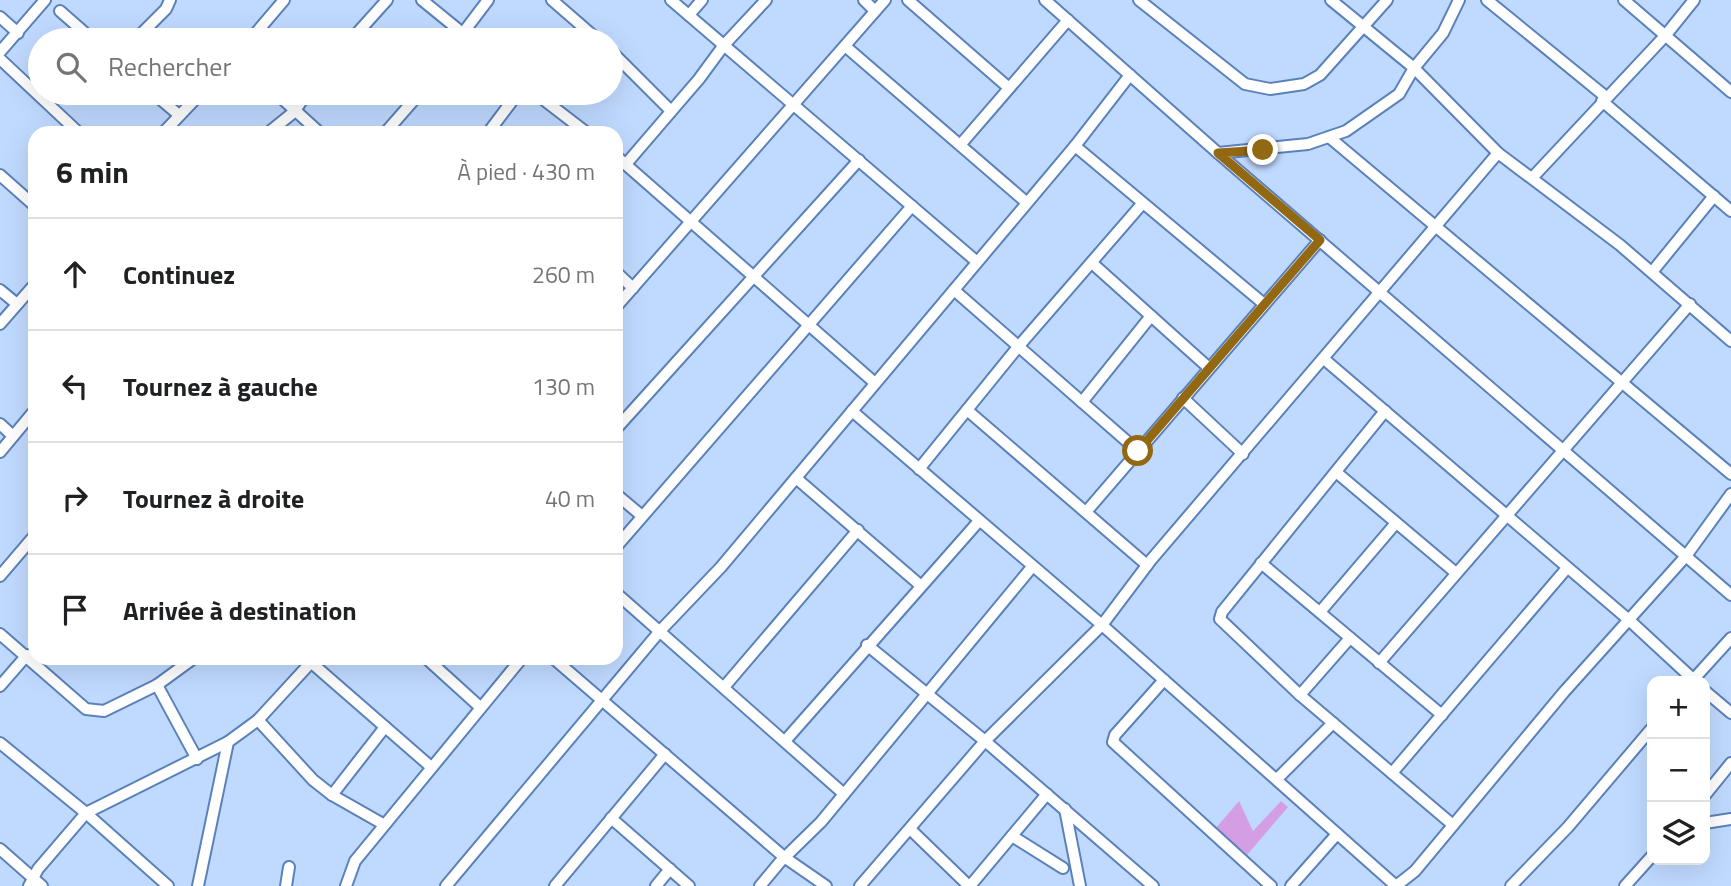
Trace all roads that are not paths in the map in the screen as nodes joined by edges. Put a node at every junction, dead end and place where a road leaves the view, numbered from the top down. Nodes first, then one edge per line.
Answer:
1 (46, 0) edge
2 (170, 0) edge
3 (284, 0) edge
4 (387, 0) edge
5 (422, 0) edge
6 (488, 0) edge
7 (552, 0) edge
8 (671, 0) edge
9 (702, 0) edge
10 (766, 0) edge
11 (864, 0) edge
12 (885, 0) edge
13 (908, 0) edge
14 (1045, 0) edge
15 (1139, 0) edge
16 (1331, 0) edge
17 (1387, 0) edge
18 (1459, 0) edge
19 (1487, 0) edge
20 (1624, 0) edge
21 (1694, 0) edge
22 (60, 11) dead end
23 (875, 11) junction
24 (689, 15) junction
25 (0, 17) edge
26 (1068, 20) junction
27 (1362, 26) junction
28 (79, 28) edge
29 (147, 28) edge
30 (260, 28) edge
31 (362, 28) edge
32 (455, 28) edge
33 (473, 28) edge
34 (584, 28) edge
35 (18, 33) junction
36 (1665, 36) junction
37 (724, 45) junction
38 (845, 46) junction
39 (0, 52) edge
40 (0, 59) edge
41 (623, 63) edge
42 (1414, 68) junction
43 (1130, 75) junction
44 (28, 85) edge
45 (1009, 88) junction
46 (1730, 88) edge
47 (1604, 99) junction
48 (792, 104) junction
49 (49, 105) edge
50 (167, 105) edge
51 (189, 105) edge
52 (288, 105) edge
53 (298, 105) edge
54 (410, 105) edge
55 (509, 105) edge
56 (551, 105) edge
57 (670, 110) junction
58 (294, 111) junction
59 (179, 115) junction
60 (72, 126) edge
61 (169, 126) edge
62 (276, 126) edge
63 (312, 126) edge
64 (391, 126) edge
65 (493, 126) edge
66 (578, 126) edge
67 (1329, 137) junction
68 (961, 144) junction
69 (1074, 146) junction
70 (1218, 153) junction
71 (1498, 153) junction
72 (859, 160) junction
73 (623, 161) edge
74 (626, 163) junction
75 (0, 176) edge
76 (1532, 178) junction
77 (1714, 196) junction
78 (28, 199) edge
79 (1026, 202) junction
80 (1142, 204) junction
81 (912, 206) junction
82 (1731, 211) edge
83 (691, 223) junction
84 (1435, 226) junction
85 (1320, 240) junction
86 (976, 261) junction
87 (1092, 263) junction
88 (1652, 272) junction
89 (753, 276) junction
90 (623, 279) edge
91 (633, 288) junction
92 (0, 290) edge
93 (954, 290) junction
94 (28, 292) edge
95 (1382, 292) junction
96 (623, 299) edge
97 (17, 304) junction
98 (1264, 304) junction
99 (1690, 304) junction
100 (1150, 316) junction
101 (0, 324) edge
102 (808, 327) junction
103 (1731, 341) edge
104 (1018, 347) junction
105 (1324, 359) junction
106 (1209, 368) junction
107 (875, 383) junction
108 (1624, 383) junction
109 (1183, 398) junction
110 (1082, 402) junction
111 (967, 410) junction
112 (852, 411) junction
113 (1385, 411) junction
114 (28, 418) edge
115 (623, 421) edge
116 (0, 424) edge
117 (13, 436) junction
118 (1138, 451) junction
119 (0, 452) edge
120 (1563, 453) junction
121 (1243, 454) junction
122 (919, 469) junction
123 (1336, 472) junction
124 (1731, 474) edge
125 (796, 478) junction
126 (1731, 494) edge
127 (623, 500) edge
128 (1086, 512) junction
129 (642, 516) junction
130 (1507, 516) junction
131 (979, 521) junction
132 (1396, 523) junction
133 (858, 530) junction
134 (623, 539) edge
135 (28, 543) edge
136 (1686, 556) junction
137 (1261, 563) junction
138 (1147, 565) junction
139 (1032, 567) junction
140 (1567, 568) junction
141 (1456, 573) junction
142 (0, 576) edge
143 (920, 585) junction
144 (1731, 595) edge
145 (623, 599) edge
146 (1320, 612) junction
147 (1629, 620) junction
148 (1102, 625) junction
149 (660, 631) junction
150 (0, 634) edge
151 (1350, 638) junction
152 (1731, 638) edge
153 (867, 645) junction
154 (28, 655) edge
155 (28, 662) edge
156 (1379, 663) junction
157 (39, 665) edge
158 (180, 665) edge
159 (306, 665) edge
160 (318, 665) edge
161 (434, 665) edge
162 (516, 665) edge
163 (561, 665) edge
164 (1689, 676) edge
165 (1698, 676) edge
166 (1164, 680) junction
167 (157, 685) junction
168 (725, 686) junction
169 (0, 687) edge
170 (927, 695) junction
171 (1300, 695) junction
172 (1710, 695) edge
173 (601, 700) junction
174 (480, 707) junction
175 (1731, 713) edge
176 (1442, 715) junction
177 (258, 720) junction
178 (1333, 723) junction
179 (385, 727) junction
180 (1647, 734) edge
181 (785, 741) junction
182 (985, 741) junction
183 (228, 742) junction
184 (0, 743) edge
185 (665, 754) junction
186 (197, 759) junction
187 (1731, 764) edge
188 (430, 766) junction
189 (1392, 774) junction
190 (1277, 779) junction
191 (1710, 789) edge
192 (844, 793) junction
193 (1047, 794) junction
194 (332, 795) junction
195 (1065, 809) junction
196 (86, 813) junction
197 (611, 818) junction
198 (1731, 819) edge
199 (1710, 822) edge
200 (383, 824) junction
201 (1453, 825) junction
202 (910, 829) junction
203 (1337, 834) junction
204 (1012, 836) junction
205 (0, 849) edge
206 (784, 857) junction
207 (1647, 862) edge
208 (289, 867) dead end
209 (1063, 868) dead end
210 (670, 869) junction
211 (30, 882) edge
212 (42, 886) edge
213 (169, 886) edge
214 (198, 886) edge
215 (286, 886) edge
216 (345, 886) edge
217 (446, 886) edge
218 (555, 886) edge
219 (656, 886) edge
220 (689, 886) edge
221 (760, 886) edge
222 (826, 886) edge
223 (860, 886) edge
224 (970, 886) edge
225 (1080, 886) edge
226 (1153, 886) edge
227 (1271, 886) edge
228 (1291, 886) edge
229 (1396, 886) edge
230 (1511, 886) edge
231 (1625, 886) edge

1 - 35 street
2 - 29 street
3 - 30 street
4 - 31 street
5 - 32 street
6 - 33 street
7 - 34 street
8 - 24 street
9 - 24 street
10 - 37 street
11 - 23 street
12 - 23 street
13 - 45 street
14 - 26 street
15 - 27 street
16 - 27 street
17 - 27 street
18 - 42 street
19 - 47 street
20 - 36 street
21 - 36 street
22 - 28 street
23 - 38 street
24 - 37 street
25 - 35 street
26 - 43 street
26 - 45 street
27 - 42 street
35 - 39 street
36 - 46 street
36 - 47 street
37 - 48 street
37 - 57 street
38 - 48 street
38 - 68 street
40 - 44 street
41 - 57 street
42 - 67 street
42 - 71 street
43 - 69 street
43 - 70 street
45 - 68 street
47 - 76 street
47 - 77 street
48 - 72 street
48 - 83 street
49 - 60 street
50 - 59 street
51 - 59 street
52 - 58 street
53 - 58 street
54 - 64 street
55 - 65 street
56 - 66 street
57 - 74 street
58 - 62 street
58 - 63 street
59 - 61 street
67 - 70 street
67 - 84 street
68 - 79 street
69 - 79 street
69 - 80 street
70 - 85 street
71 - 76 street
71 - 84 street
72 - 81 street
72 - 89 street
73 - 74 street
74 - 83 street
75 - 78 street
76 - 88 street
77 - 82 street
77 - 88 street
79 - 86 street
80 - 87 street
80 - 98 street
81 - 86 street
81 - 102 street
83 - 89 street
83 - 91 street
84 - 95 street
84 - 108 street
85 - 95 street
85 - 98 street
86 - 93 street
87 - 100 street
87 - 104 street
88 - 99 street
89 - 102 street
89 - 115 street
90 - 91 street
91 - 96 street
92 - 97 street
93 - 104 street
93 - 107 street
94 - 97 street
95 - 105 street
95 - 120 street
97 - 101 street
98 - 106 street
99 - 103 street
99 - 108 street
100 - 106 street
100 - 110 street
102 - 107 street
102 - 129 street
104 - 110 street
104 - 111 street
105 - 113 street
105 - 121 street
106 - 109 street
107 - 112 street
108 - 120 street
108 - 124 street
109 - 118 street
109 - 121 street
110 - 118 street
111 - 122 street
111 - 128 street
112 - 122 street
112 - 125 street
113 - 123 street
113 - 130 street
114 - 117 street
116 - 117 street
117 - 119 street
118 - 128 street
120 - 130 street
120 - 136 street
121 - 138 street
122 - 131 street
123 - 132 street
123 - 137 street
125 - 133 street
125 - 149 street
126 - 136 street
127 - 129 street
128 - 138 street
129 - 134 street
130 - 140 street
130 - 141 street
131 - 139 street
131 - 143 street
132 - 141 street
132 - 146 street
133 - 143 street
133 - 168 street
135 - 142 street
136 - 144 street
136 - 147 street
137 - 146 street
137 - 171 street
138 - 148 street
139 - 148 street
139 - 170 street
140 - 147 street
140 - 176 street
141 - 156 street
143 - 153 street
145 - 149 street
146 - 151 street
147 - 164 street
147 - 201 street
148 - 166 street
148 - 182 street
149 - 168 street
149 - 173 street
150 - 154 street
151 - 156 street
151 - 171 street
152 - 165 street
153 - 170 street
153 - 181 street
155 - 169 street
156 - 176 street
157 - 167 street
158 - 167 street
159 - 177 street
160 - 179 street
161 - 174 street
162 - 174 street
163 - 173 street
166 - 190 street
166 - 227 street
167 - 186 street
168 - 181 street
170 - 182 street
170 - 192 street
171 - 178 street
172 - 175 street
173 - 185 street
173 - 217 street
174 - 188 street
176 - 189 street
177 - 183 street
177 - 194 street
178 - 189 street
178 - 190 street
179 - 188 street
179 - 194 street
180 - 230 street
181 - 192 street
182 - 193 street
182 - 202 street
183 - 186 street
183 - 214 street
184 - 196 street
185 - 197 street
185 - 206 street
186 - 196 street
187 - 191 street
188 - 200 street
189 - 201 street
190 - 203 street
192 - 206 street
193 - 195 street
193 - 204 street
194 - 200 street
195 - 225 street
195 - 226 street
196 - 211 street
196 - 213 street
197 - 210 street
197 - 218 street
198 - 199 street
200 - 216 street
201 - 229 street
202 - 223 street
202 - 224 street
203 - 228 street
203 - 229 street
204 - 209 street
204 - 224 street
205 - 211 street
206 - 221 street
206 - 222 street
207 - 231 street
208 - 215 street
210 - 219 street
210 - 220 street
211 - 212 street

